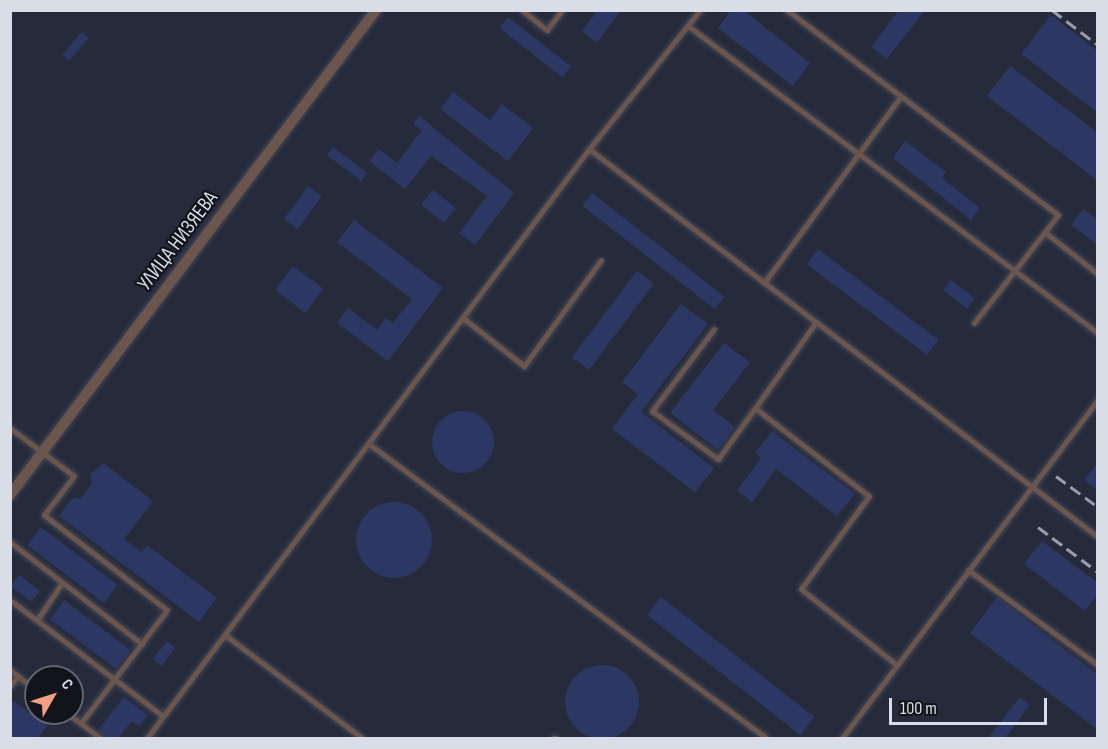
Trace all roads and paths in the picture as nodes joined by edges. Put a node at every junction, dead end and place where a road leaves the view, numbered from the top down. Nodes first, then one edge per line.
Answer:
1 (376, 10) edge
2 (522, 10) edge
3 (562, 10) edge
4 (700, 10) edge
5 (787, 10) edge
6 (688, 26) junction
7 (900, 97) junction
8 (589, 149) junction
9 (859, 152) junction
10 (1046, 233) junction
11 (601, 260) dead end
12 (1015, 271) junction
13 (1098, 274) edge
14 (764, 283) junction
15 (463, 318) junction
16 (816, 322) junction
17 (974, 323) dead end
18 (714, 329) dead end
19 (1098, 333) edge
20 (1098, 399) edge
21 (755, 408) junction
22 (10, 428) edge
23 (369, 444) junction
24 (43, 452) junction
25 (1031, 486) junction
26 (10, 495) edge
27 (1098, 537) edge
28 (10, 542) edge
29 (968, 570) junction
30 (63, 583) junction
31 (10, 600) edge
32 (37, 620) junction
33 (225, 634) junction
34 (142, 644) junction
35 (897, 664) junction
36 (1098, 665) edge
37 (10, 670) edge
38 (18, 676) junction
39 (115, 680) junction
40 (24, 681) edge
41 (10, 686) edge
42 (163, 716) junction
43 (84, 719) edge
44 (84, 725) edge
45 (100, 738) edge
46 (147, 738) edge
47 (362, 738) edge
48 (767, 738) edge
49 (842, 738) edge

1 - 24 street, УЛИЦА НИЗЯЕВА
2 - 3 lane
4 - 6 lane
5 - 7 lane
6 - 8 lane
6 - 9 lane
7 - 9 lane
7 - 10 lane
8 - 14 lane
8 - 15 lane
9 - 12 lane
9 - 14 lane
10 - 12 lane
10 - 13 lane
11 - 15 lane
12 - 17 lane
12 - 19 lane
14 - 16 lane
15 - 23 lane
16 - 21 lane
16 - 25 lane
18 - 21 lane
20 - 25 lane
21 - 35 lane
22 - 24 lane
23 - 33 lane
23 - 48 lane
24 - 26 street, УЛИЦА НИЗЯЕВА
24 - 34 lane
25 - 27 lane
25 - 29 lane
28 - 30 lane
29 - 35 lane
29 - 36 lane
30 - 32 lane
30 - 34 lane
31 - 32 lane
32 - 39 lane
33 - 42 lane
33 - 47 lane
34 - 39 lane
35 - 49 lane
37 - 38 lane
38 - 40 lane
38 - 41 lane
39 - 42 lane
39 - 43 lane
42 - 46 lane
44 - 45 lane

